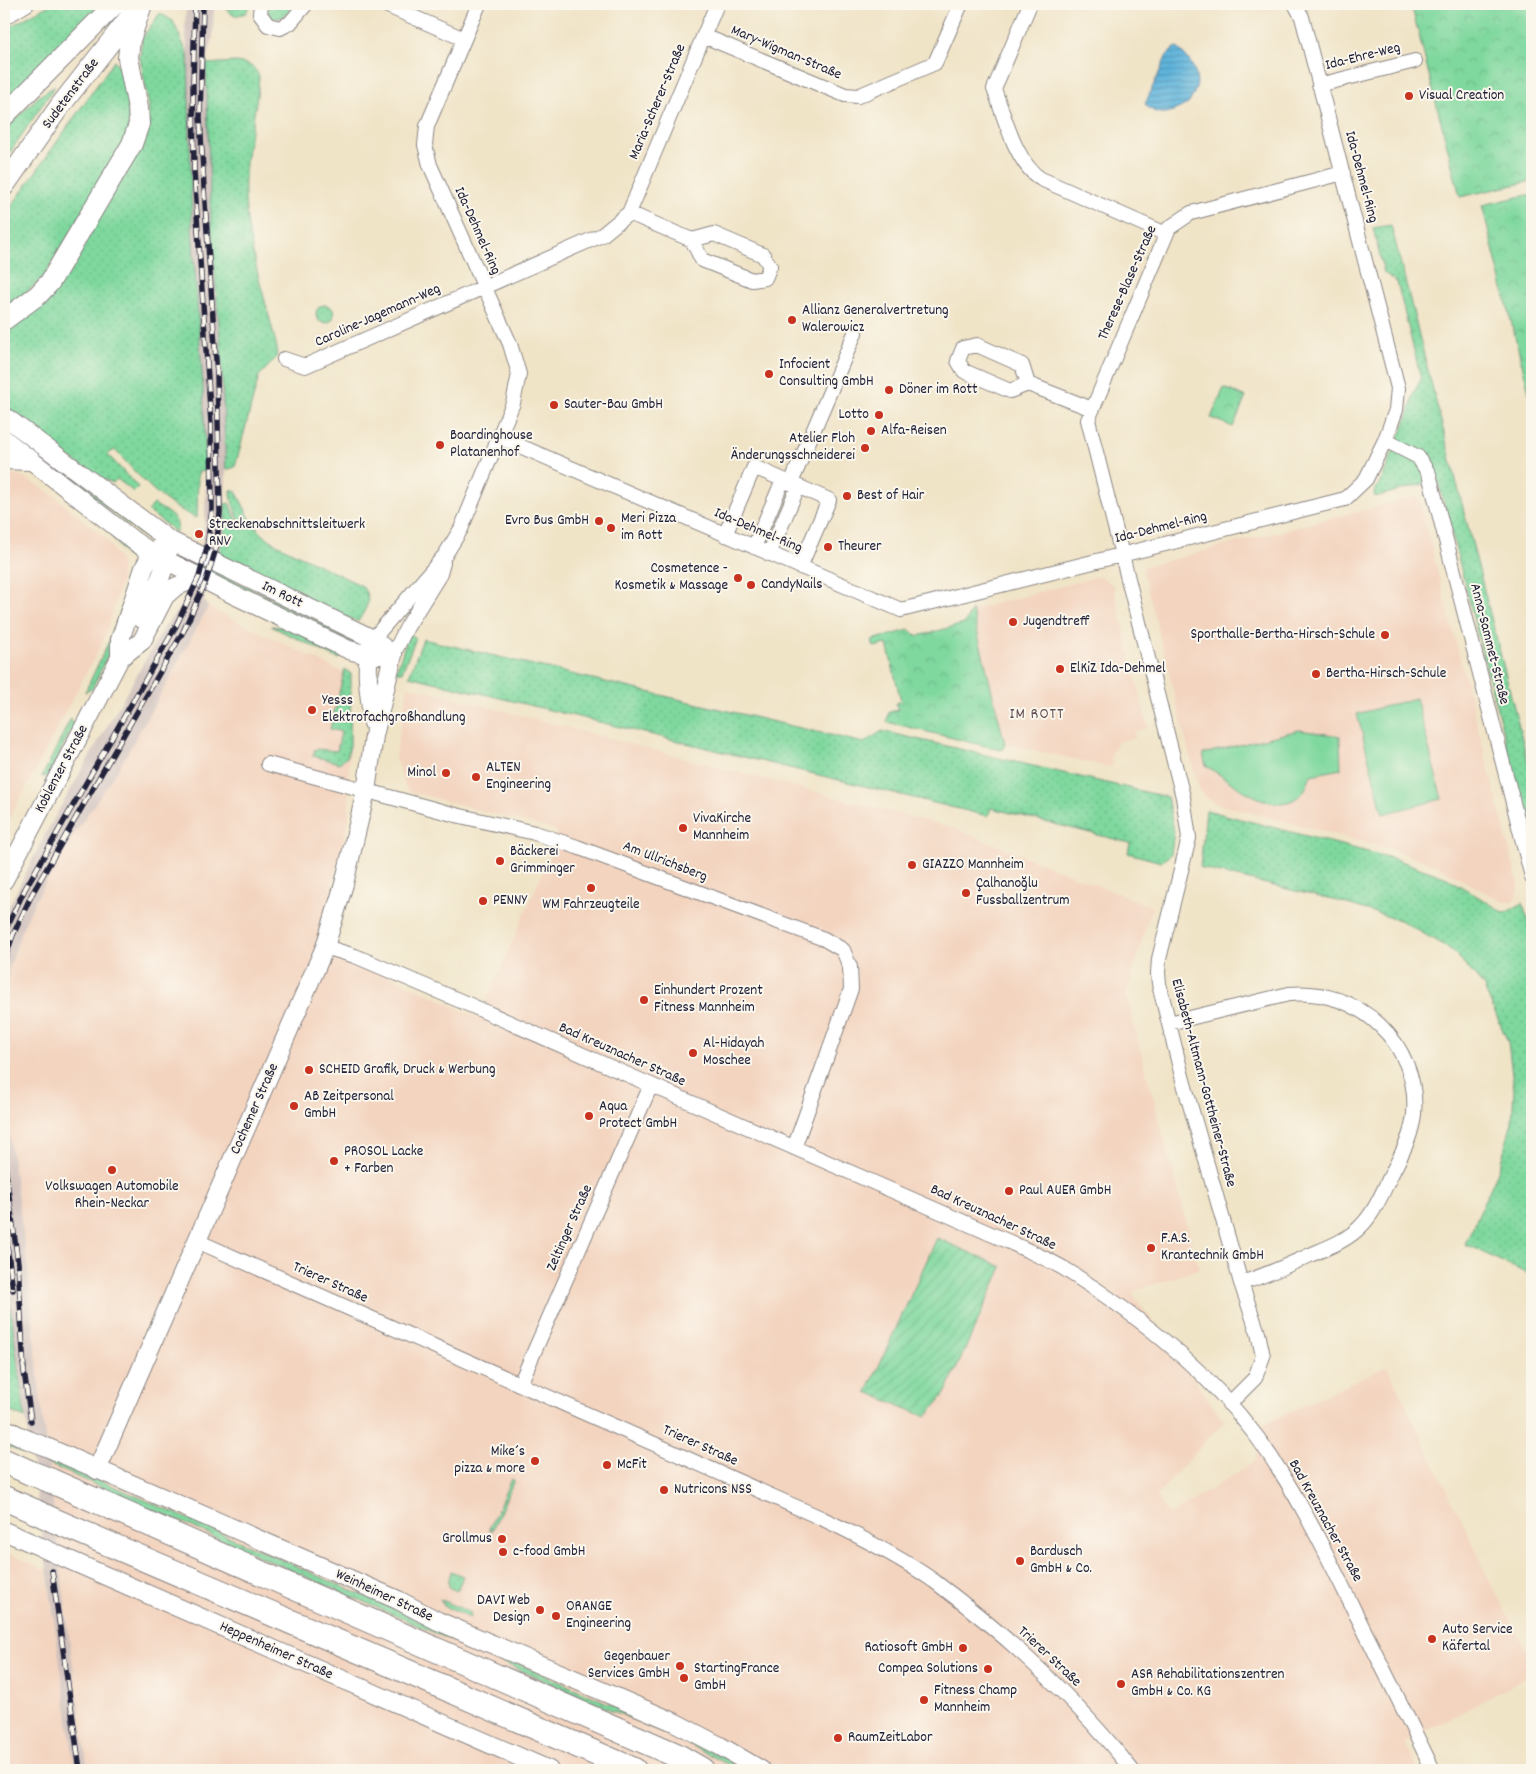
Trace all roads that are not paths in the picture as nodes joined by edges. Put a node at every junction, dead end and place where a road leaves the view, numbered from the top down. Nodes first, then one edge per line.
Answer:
1 (27, 4) edge
2 (115, 4) edge
3 (141, 4) edge
4 (261, 4) edge
5 (306, 4) edge
6 (383, 4) edge
7 (479, 4) edge
8 (717, 4) edge
9 (961, 4) edge
10 (1030, 4) edge
11 (1295, 4) edge
12 (4, 18) edge
13 (704, 36) junction
14 (464, 39) junction
15 (1415, 61) dead end
16 (1319, 85) junction
17 (4, 116) edge
18 (1343, 173) junction
19 (4, 186) edge
20 (629, 213) junction
21 (1166, 234) junction
22 (692, 240) junction
23 (484, 287) junction
24 (4, 320) edge
25 (855, 333) dead end
26 (284, 359) dead end
27 (1028, 384) junction
28 (1092, 409) junction
29 (4, 416) edge
30 (499, 437) junction
31 (4, 439) edge
32 (1384, 440) junction
33 (4, 459) edge
34 (30, 460) junction
35 (791, 483) junction
36 (725, 534) junction
37 (169, 540) junction
38 (754, 547) junction
39 (769, 554) junction
40 (445, 555) junction
41 (1121, 555) junction
42 (159, 557) junction
43 (800, 567) junction
44 (198, 577) junction
45 (371, 647) junction
46 (125, 655) junction
47 (393, 655) junction
48 (374, 736) junction
49 (268, 764) dead end
50 (366, 791) junction
51 (1532, 877) edge
52 (4, 880) edge
53 (325, 947) junction
54 (1169, 1023) junction
55 (651, 1086) junction
56 (794, 1148) junction
57 (197, 1241) junction
58 (1241, 1282) junction
59 (520, 1384) junction
60 (1229, 1404) junction
61 (4, 1428) edge
62 (4, 1461) edge
63 (97, 1470) junction
64 (4, 1498) edge
65 (4, 1531) edge
66 (549, 1770) edge
67 (634, 1770) edge
68 (702, 1770) edge
69 (761, 1770) edge
70 (1132, 1770) edge
71 (1433, 1770) edge

1 - 12 street
2 - 17 main road
3 - 19 main road, Sudetenstraße
3 - 24 main road
4 - 5 street
6 - 14 street
7 - 14 street, Ida-Dehmel-Ring
8 - 13 street, Maria-Scherer-Straße
9 - 13 street, Mary-Wigman-Straße
10 - 21 street
11 - 16 street, Ida-Dehmel-Ring
13 - 20 street, Maria-Scherer-Straße
14 - 23 street, Ida-Dehmel-Ring
15 - 16 street, Ida-Ehre-Weg
16 - 18 street, Ida-Dehmel-Ring
18 - 21 street, Therese-Blase-Straße
18 - 32 street, Ida-Dehmel-Ring
20 - 22 street
20 - 23 street, Maria-Scherer-Straße
21 - 28 street, Therese-Blase-Straße
22 - 22 street
23 - 26 street, Caroline-Jagemann-Weg
23 - 30 street, Ida-Dehmel-Ring
25 - 35 street
27 - 27 street
27 - 28 street
28 - 41 street, Therese-Blase-Straße
29 - 37 street
30 - 36 street, Ida-Dehmel-Ring
30 - 40 street, Ida-Dehmel-Ring
31 - 34 street
32 - 41 street, Ida-Dehmel-Ring
32 - 51 street, Anna-Sammet-Straße
33 - 34 main road
34 - 42 street
35 - 36 street
35 - 38 street
35 - 39 street
35 - 43 street
36 - 38 street, Ida-Dehmel-Ring
37 - 42 street, Koblenzer Straße
37 - 45 street, Im Rott
38 - 39 street, Ida-Dehmel-Ring
39 - 43 street, Ida-Dehmel-Ring
40 - 45 street, Ida-Dehmel-Ring
40 - 47 street, Ida-Dehmel-Ring
41 - 43 street, Ida-Dehmel-Ring
41 - 54 street, Elisabeth-Altmann-Gottheiner-Straße
42 - 44 street, Im Rott
42 - 46 street, Koblenzer Straße
44 - 45 street, Im Rott
44 - 46 street, Koblenzer Straße
45 - 47 street, Im Rott
45 - 48 street, Cochemer Straße
46 - 52 street, Koblenzer Straße
47 - 48 street, Cochemer Straße
48 - 50 street, Cochemer Straße
49 - 50 street, Am Ullrichsberg
50 - 53 street, Cochemer Straße
50 - 56 street, Am Ullrichsberg
53 - 55 street, Bad Kreuznacher Straße
53 - 57 street, Cochemer Straße
54 - 58 street, Elisabeth-Altmann-Gottheiner-Straße
54 - 58 street
55 - 56 street, Bad Kreuznacher Straße
55 - 59 street, Zeltinger Straße
56 - 60 street, Bad Kreuznacher Straße
57 - 59 street, Trierer Straße
57 - 63 street, Cochemer Straße
58 - 60 street, Elisabeth-Altmann-Gottheiner-Straße
59 - 70 street, Trierer Straße
60 - 71 street, Bad Kreuznacher Straße
61 - 63 street, Weinheimer Straße, bridge
62 - 68 highway
63 - 69 street, Weinheimer Straße
64 - 67 highway
65 - 66 street, Heppenheimer Straße, bridge

